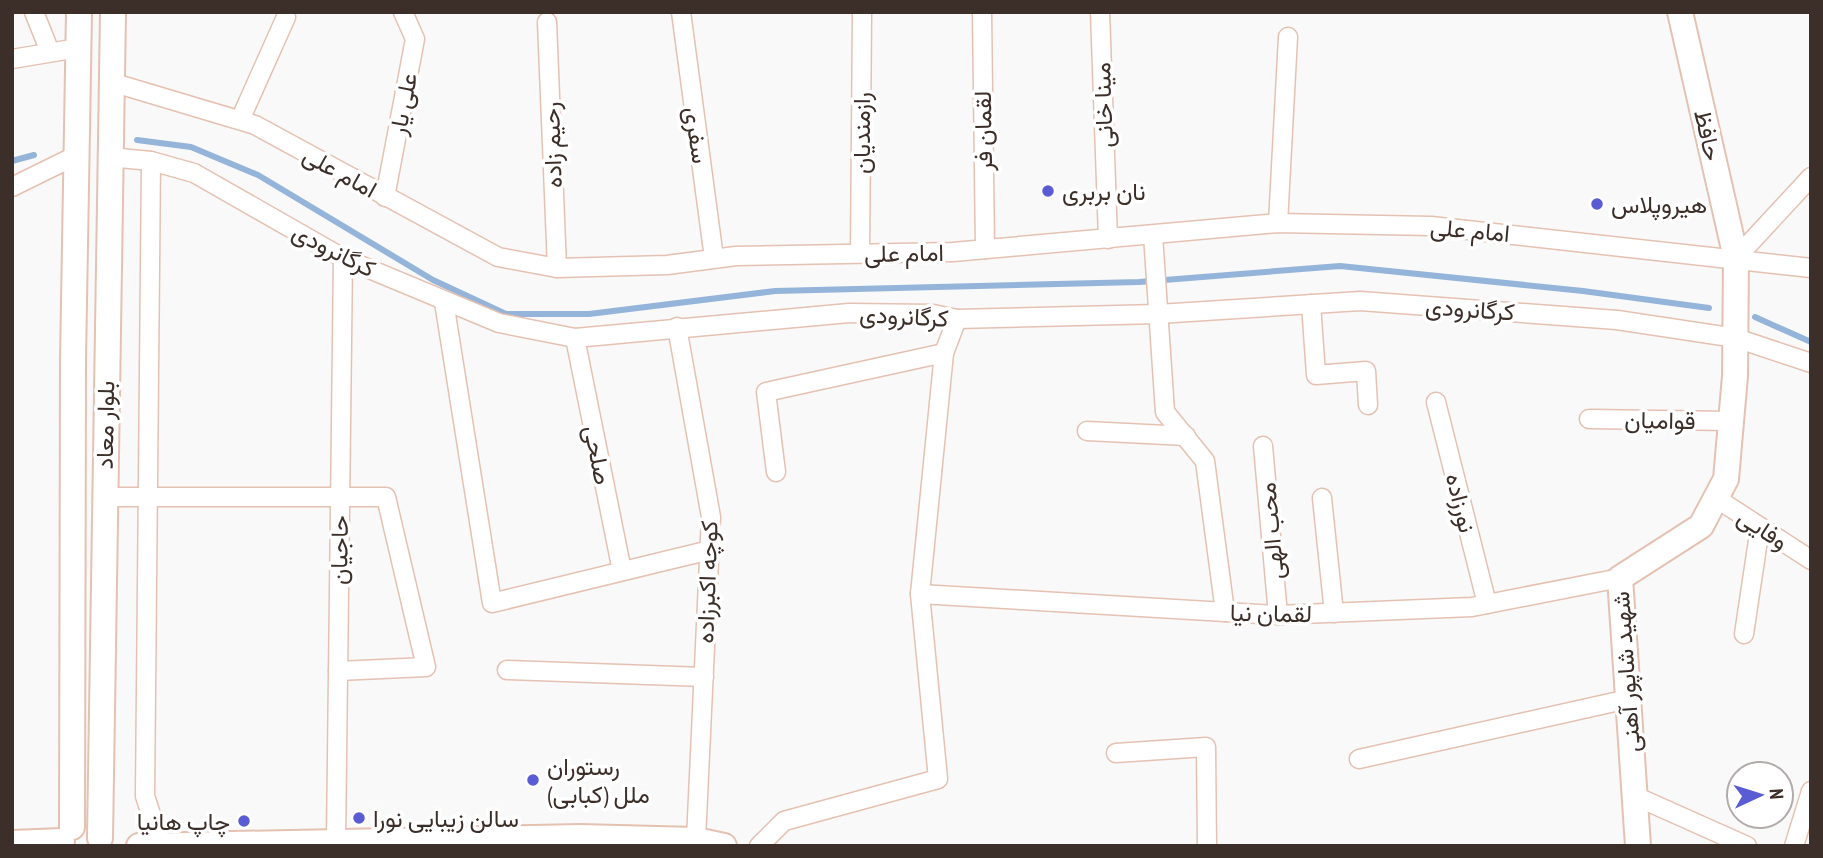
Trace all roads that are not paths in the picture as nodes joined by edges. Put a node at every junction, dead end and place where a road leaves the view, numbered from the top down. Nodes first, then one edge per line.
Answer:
1 (34, 12) edge
2 (79, 12) edge
3 (113, 12) edge
4 (402, 12) edge
5 (681, 12) edge
6 (862, 12) edge
7 (982, 12) edge
8 (1100, 12) edge
9 (1680, 12) edge
10 (286, 17) dead end
11 (547, 22) dead end
12 (1289, 37) dead end
13 (78, 48) junction
14 (50, 52) junction
15 (12, 59) edge
16 (111, 82) junction
17 (240, 120) junction
18 (75, 156) junction
19 (109, 157) junction
20 (150, 161) junction
21 (1811, 177) edge
22 (12, 187) edge
23 (385, 197) junction
24 (1278, 223) junction
25 (1153, 235) junction
26 (1108, 239) junction
27 (985, 249) junction
28 (860, 254) junction
29 (343, 258) junction
30 (714, 258) junction
31 (1736, 258) junction
32 (557, 268) junction
33 (1811, 268) edge
34 (444, 302) junction
35 (1311, 304) junction
36 (1158, 314) junction
37 (957, 319) junction
38 (677, 327) junction
39 (575, 338) junction
40 (1736, 338) junction
41 (944, 353) junction
42 (73, 360) junction
43 (106, 360) junction
44 (1811, 363) edge
45 (1436, 402) dead end
46 (1368, 405) dead end
47 (1589, 419) dead end
48 (1731, 421) junction
49 (1087, 431) dead end
50 (1186, 436) junction
51 (1263, 446) dead end
52 (776, 472) dead end
53 (340, 495) junction
54 (104, 497) junction
55 (148, 498) junction
56 (1322, 498) dead end
57 (1716, 498) junction
58 (1760, 527) junction
59 (710, 550) junction
60 (1810, 557) edge
61 (622, 571) junction
62 (1620, 578) junction
63 (920, 594) junction
64 (1488, 604) junction
65 (1224, 612) junction
66 (1334, 613) junction
67 (1278, 615) junction
68 (1744, 634) dead end
69 (101, 649) junction
70 (71, 650) junction
71 (507, 670) dead end
72 (338, 671) junction
73 (704, 677) junction
74 (1628, 699) junction
75 (1116, 753) dead end
76 (1359, 759) dead end
77 (1811, 791) edge
78 (1635, 796) junction
79 (65, 838) edge
80 (696, 840) junction
81 (336, 841) junction
82 (580, 841) edge
83 (100, 842) edge
84 (12, 843) edge
85 (161, 845) edge
86 (139, 846) edge
87 (724, 846) edge
88 (759, 846) edge
89 (1208, 846) edge
90 (1638, 846) edge
91 (1746, 846) edge
92 (1794, 846) edge

1 - 14 street
2 - 13 main road, بلوار معاد
3 - 16 main road, بلوار معاد
4 - 23 street, علی یار
5 - 30 street, سفری
6 - 28 street, رازمندیان
7 - 27 street, لقمان فر
8 - 26 street, مینا خانی
9 - 31 main road, حافظ
10 - 17 street
11 - 32 street, رحیم زاده
12 - 24 street
13 - 14 street
13 - 18 main road, بلوار معاد
14 - 15 street
16 - 17 street, امام علی
16 - 19 main road, بلوار معاد
17 - 23 street, امام علی
18 - 22 street
18 - 42 main road, بلوار معاد
19 - 20 street, کرگانرودی
19 - 43 main road, بلوار معاد
20 - 29 street, کرگانرودی
20 - 55 street
21 - 31 street
23 - 32 street, امام علی
24 - 25 street, امام علی
24 - 31 street, امام علی
25 - 26 street, امام علی
25 - 36 street
26 - 27 street, امام علی
27 - 28 street, امام علی
28 - 30 street, امام علی
29 - 34 street, کرگانرودی
29 - 53 street, حاجیان
30 - 32 street, امام علی
31 - 33 street, امام علی
31 - 40 main road, حافظ
34 - 39 street, کرگانرودی
34 - 61 street
35 - 36 street, کرگانرودی
35 - 40 street, کرگانرودی
35 - 46 street
36 - 37 street, کرگانرودی
36 - 50 street
37 - 38 street, کرگانرودی
37 - 41 street
38 - 39 street, کرگانرودی
38 - 59 street, کوچه اکبرزاده
39 - 61 street, صلحی
40 - 44 street, کرگانرودی
40 - 48 main road, شهید شاپور آهنی
41 - 52 street
41 - 63 street
42 - 43 main road
42 - 70 main road, بلوار معاد
43 - 54 main road, بلوار معاد
45 - 64 street, نورزاده
47 - 48 street, قوامیان
48 - 57 main road, شهید شاپور آهنی
49 - 50 street
50 - 65 street
51 - 67 street, محب الهی
53 - 55 street
53 - 72 street, حاجیان
53 - 72 street
54 - 55 street
54 - 69 main road, بلوار معاد
55 - 85 street
56 - 66 street
57 - 58 street, وفایی
57 - 62 main road, شهید شاپور آهنی
58 - 60 street, وفایی
58 - 68 street
59 - 61 street
59 - 73 street, کوچه اکبرزاده
62 - 64 street, لقمان نیا
62 - 74 main road, شهید شاپور آهنی
63 - 65 street, لقمان نیا
63 - 88 street
64 - 66 street, لقمان نیا
65 - 67 street, لقمان نیا
66 - 67 street, لقمان نیا
69 - 70 main road
69 - 83 main road, بلوار معاد
70 - 79 main road, بلوار معاد
71 - 73 street
72 - 81 street, حاجیان
73 - 80 street, کوچه اکبرزاده
74 - 76 street
74 - 78 main road, شهید شاپور آهنی
75 - 89 street
77 - 92 street
78 - 90 main road, شهید شاپور آهنی
78 - 91 street
79 - 83 main road
79 - 84 main road
80 - 82 main road
80 - 87 main road
81 - 82 main road
81 - 85 main road
85 - 86 main road

